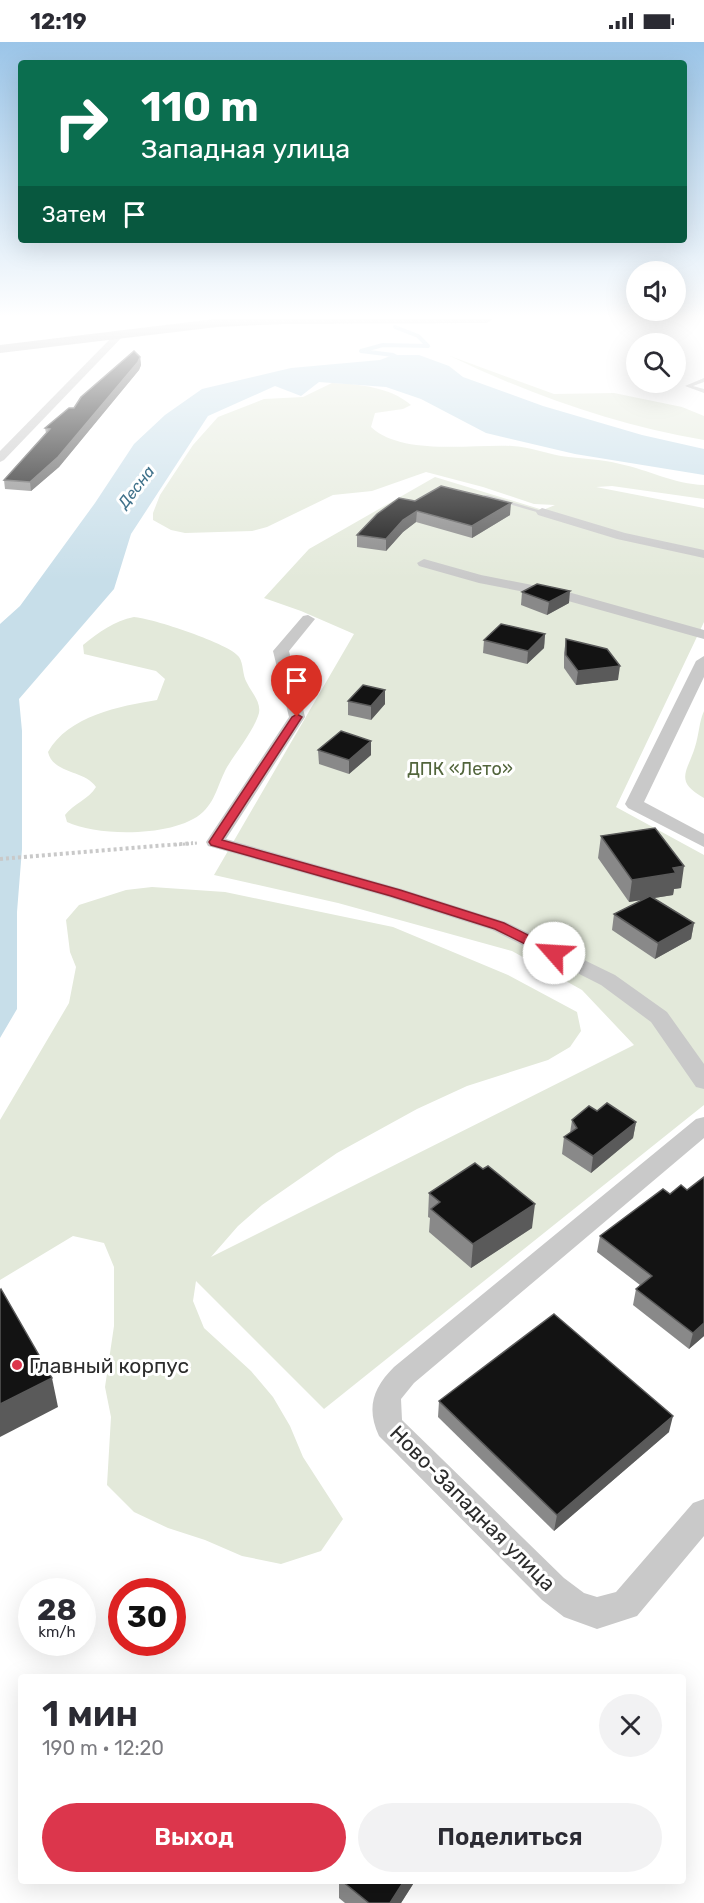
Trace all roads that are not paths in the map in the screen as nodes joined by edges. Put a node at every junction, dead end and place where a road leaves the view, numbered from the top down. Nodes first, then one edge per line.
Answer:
1 (49, 406) edge
2 (2, 453) edge
3 (486, 496) edge
4 (542, 512) joint
5 (704, 554) edge
6 (424, 563) dead end
7 (308, 619) dead end
8 (704, 634) edge
9 (704, 661) edge
10 (704, 841) edge
11 (704, 1080) edge
12 (704, 1125) edge
13 (704, 1513) edge

1 - 2 street
3 - 4 lane
4 - 5 street
6 - 8 street
7 - 11 street
9 - 10 street
12 - 13 street, Ново-Западная улица

